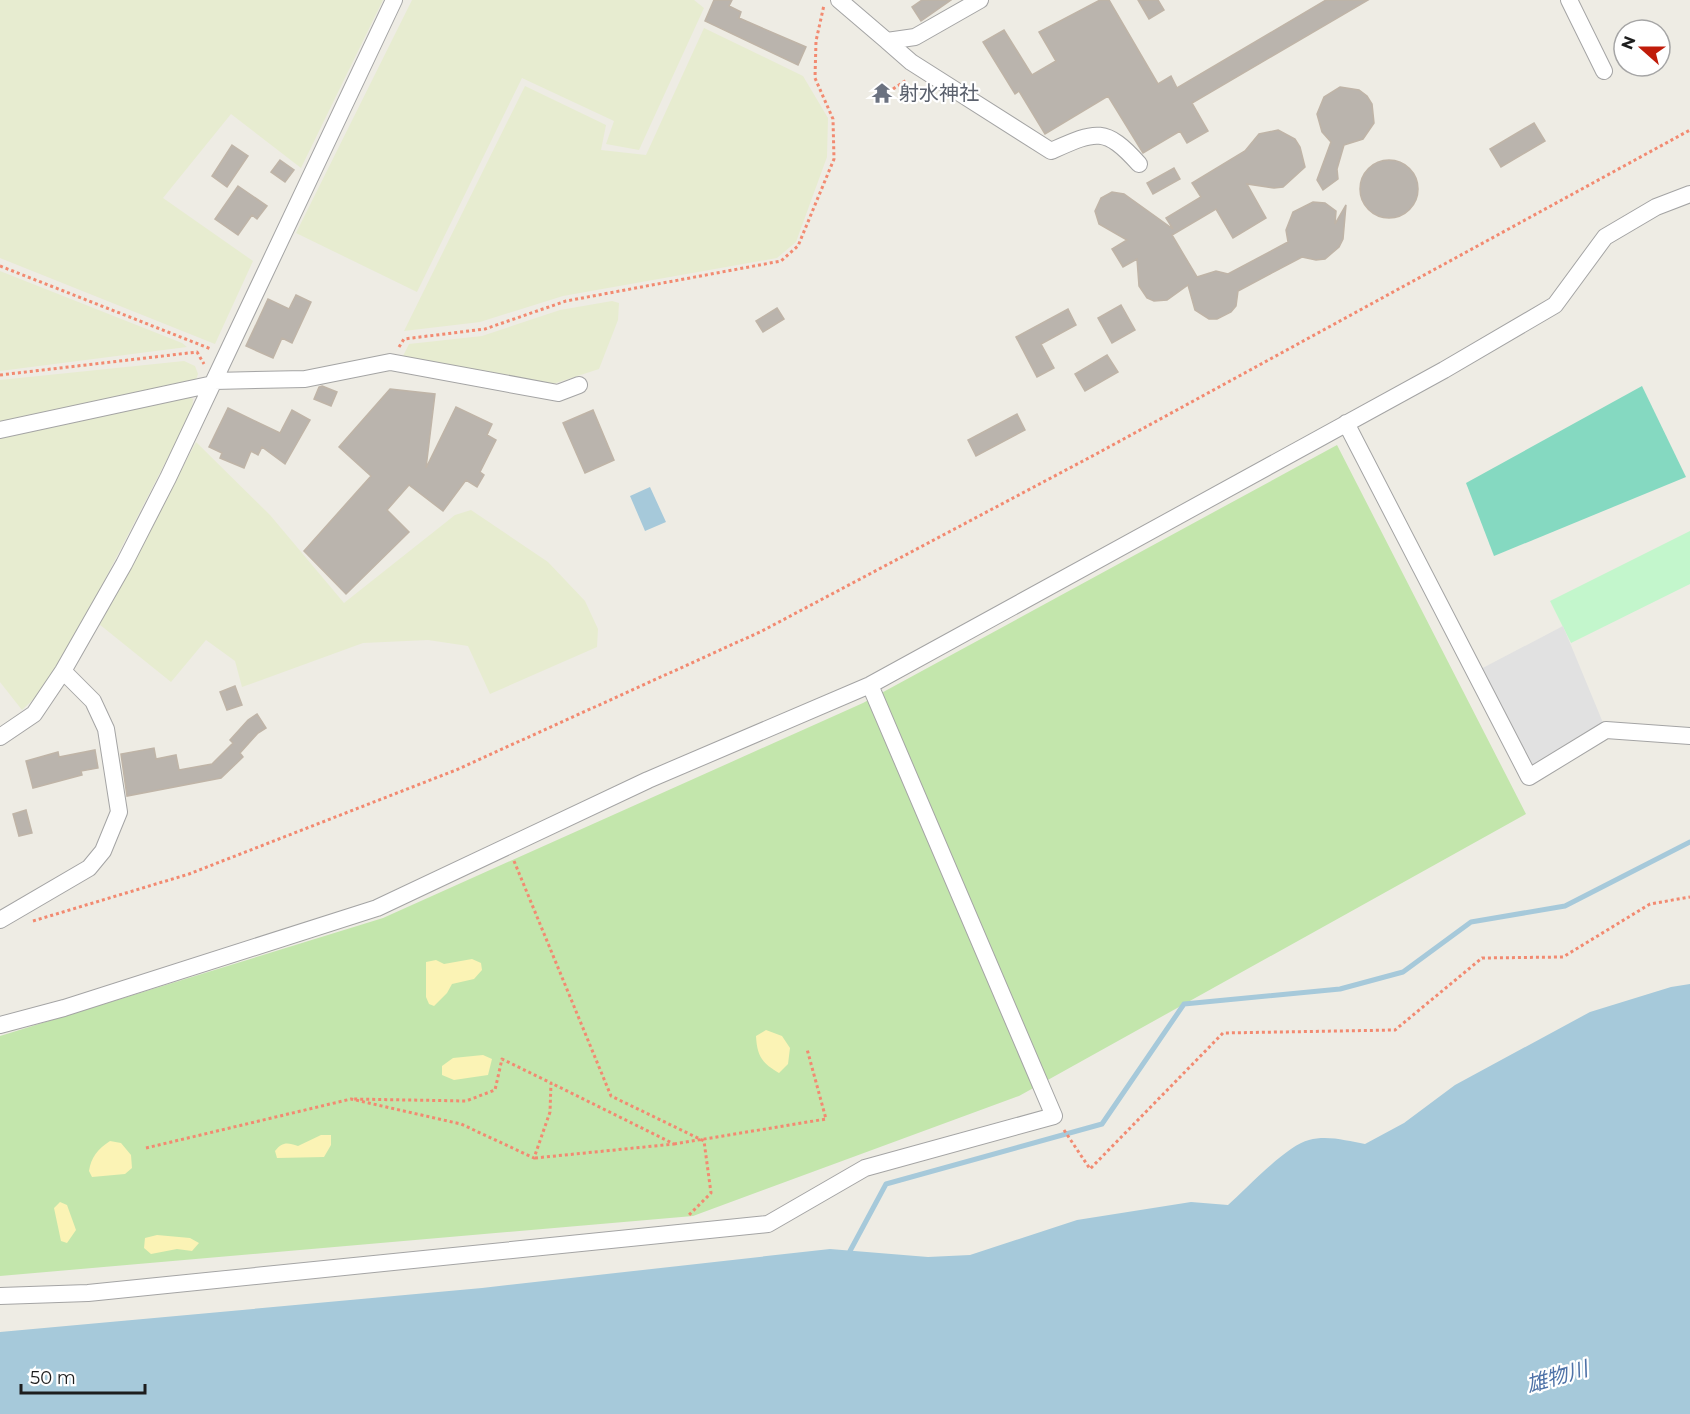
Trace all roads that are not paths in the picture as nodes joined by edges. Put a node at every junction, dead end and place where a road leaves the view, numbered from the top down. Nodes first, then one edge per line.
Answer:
1 (394, 0) edge
2 (839, 0) edge
3 (980, 0) edge
4 (1569, 0) edge
5 (886, 41) junction
6 (1604, 71) dead end
7 (1139, 164) dead end
8 (1690, 194) edge
9 (213, 382) junction
10 (579, 385) dead end
11 (1346, 423) junction
12 (0, 430) edge
13 (63, 671) junction
14 (870, 685) junction
15 (1690, 736) edge
16 (0, 737) edge
17 (0, 920) edge
18 (0, 1025) edge
19 (0, 1296) edge

1 - 9 street
2 - 5 street
3 - 5 street
4 - 6 street
5 - 7 street
8 - 11 street
9 - 10 street
9 - 12 street
9 - 13 street
11 - 14 street
11 - 15 street
13 - 16 street
13 - 17 street
14 - 18 street
14 - 19 street

